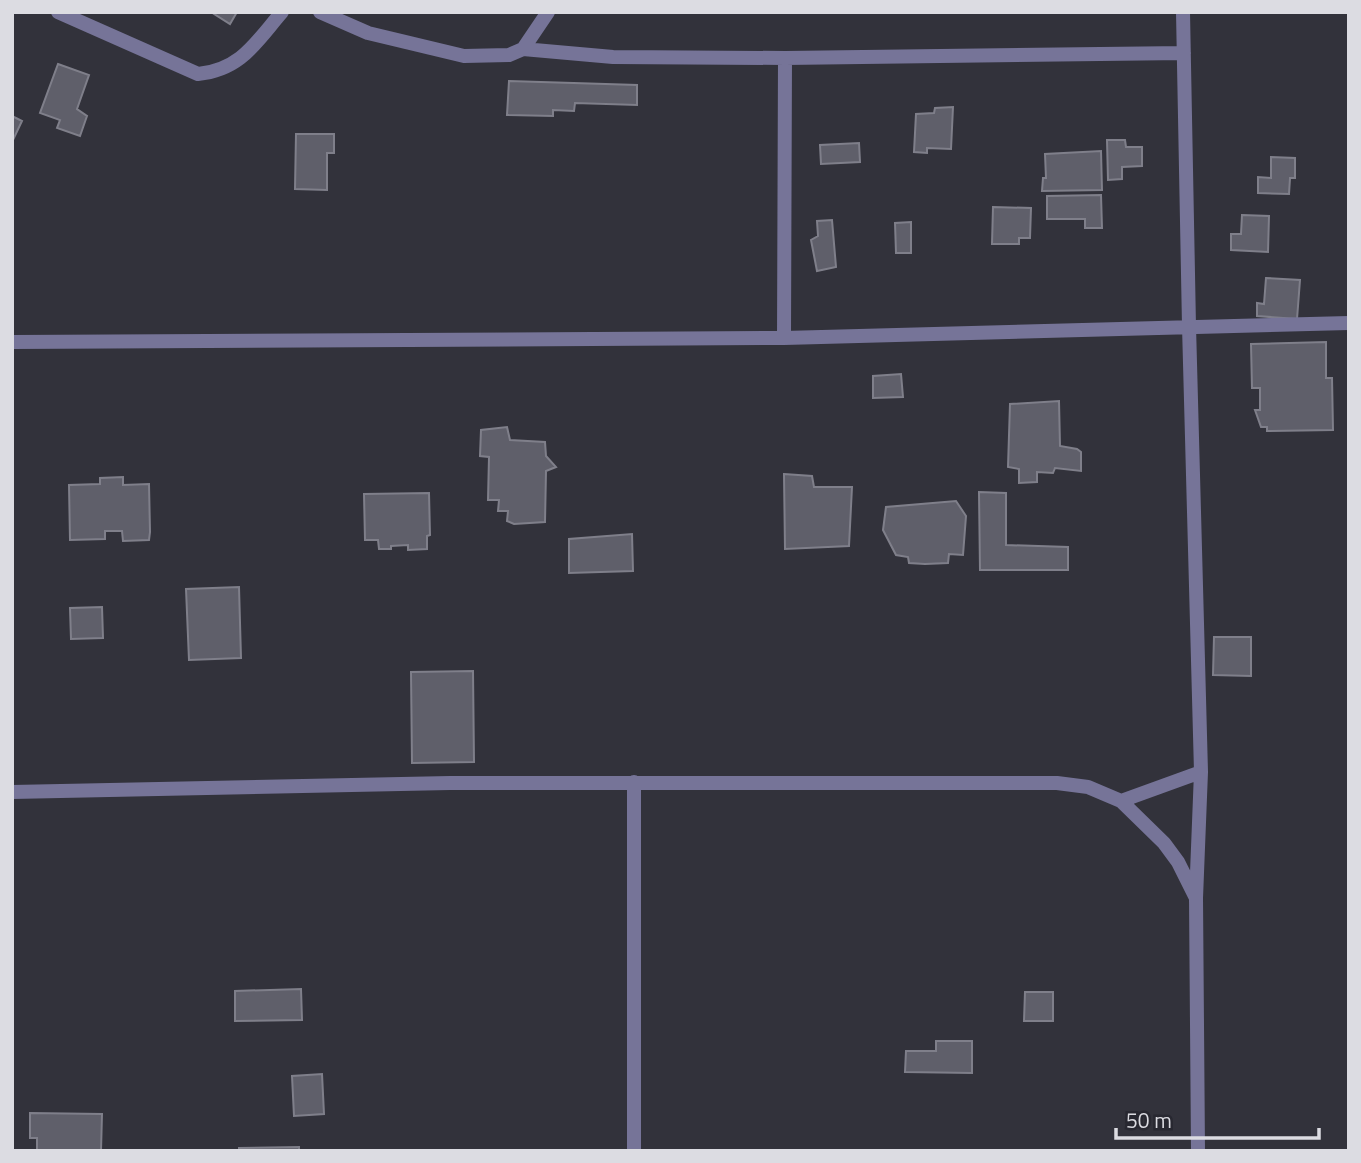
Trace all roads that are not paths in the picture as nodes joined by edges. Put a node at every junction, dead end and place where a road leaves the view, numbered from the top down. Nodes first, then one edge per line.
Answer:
1 (58, 12) edge
2 (282, 12) edge
3 (320, 12) edge
4 (548, 12) edge
5 (1183, 12) edge
6 (523, 49) junction
7 (1184, 53) junction
8 (785, 58) junction
9 (1349, 323) edge
10 (1189, 326) junction
11 (783, 338) junction
12 (12, 342) edge
13 (1201, 772) junction
14 (635, 782) junction
15 (12, 792) edge
16 (1121, 801) junction
17 (1196, 898) junction
18 (634, 1151) edge
19 (1198, 1151) edge

1 - 2 street
3 - 6 street
4 - 6 street
5 - 7 street
6 - 8 street
7 - 8 street
7 - 10 street
8 - 11 street
9 - 10 street
10 - 11 street
10 - 13 street
11 - 12 street
13 - 16 street
13 - 17 street
14 - 15 street
14 - 16 street
14 - 18 street
16 - 17 street
17 - 19 street

